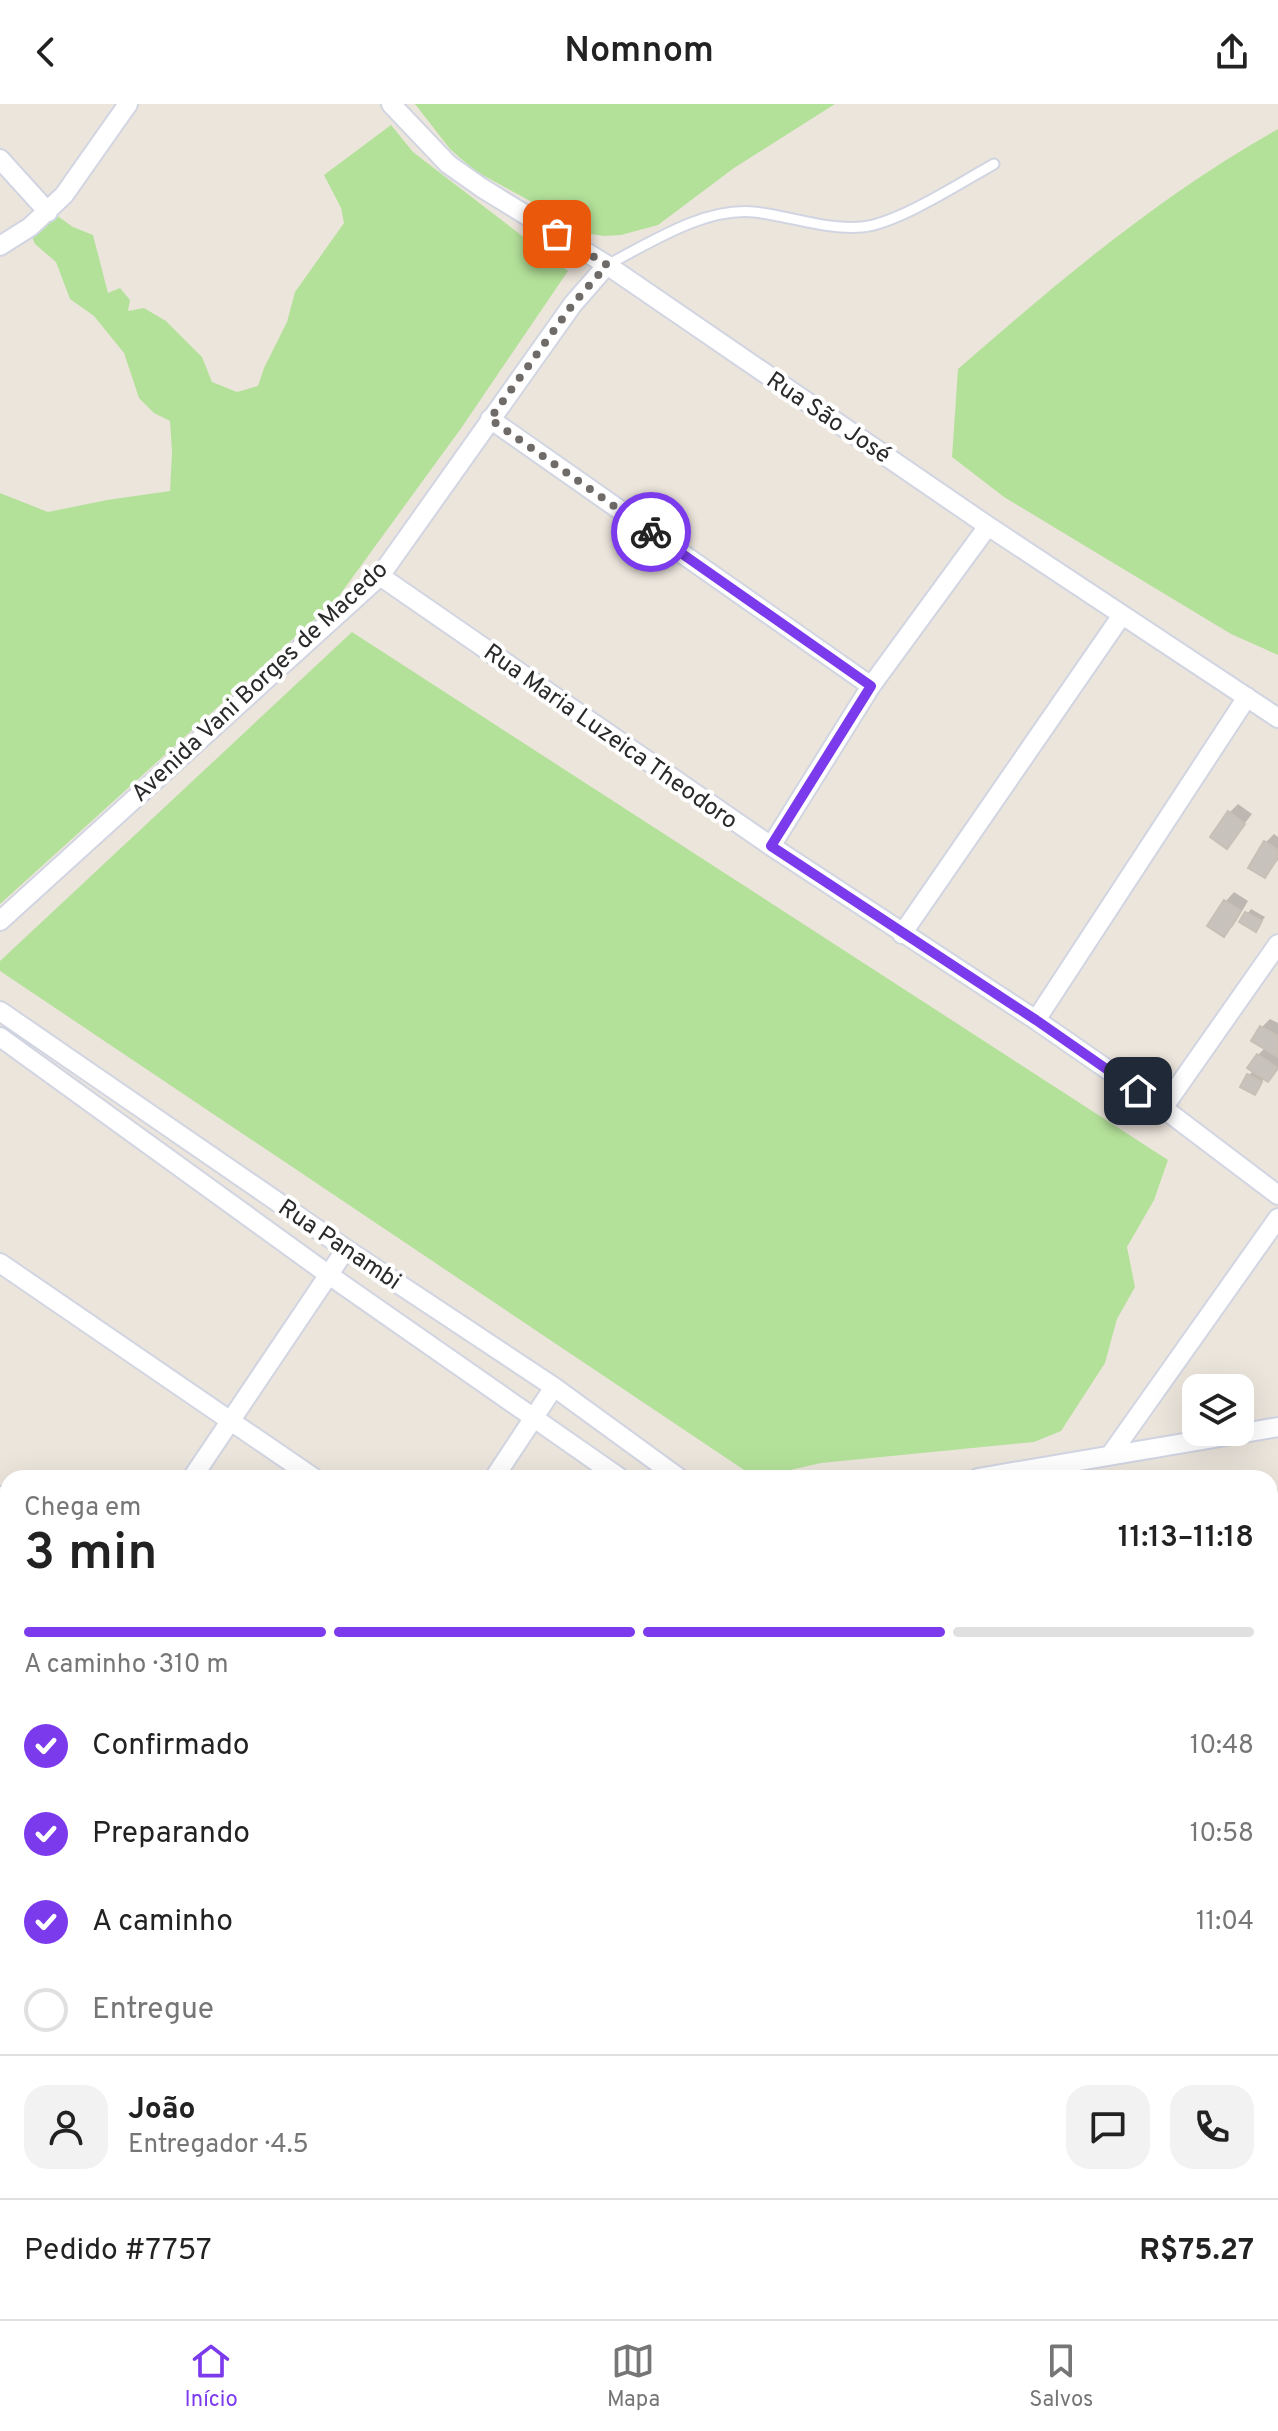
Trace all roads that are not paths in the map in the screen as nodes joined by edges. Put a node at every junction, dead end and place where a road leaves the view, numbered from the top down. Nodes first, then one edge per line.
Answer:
1 (128, 104) edge
2 (391, 104) edge
3 (0, 159) edge
4 (994, 164) dead end
5 (48, 212) junction
6 (0, 246) edge
7 (607, 265) junction
8 (490, 419) junction
9 (988, 526) junction
10 (380, 576) junction
11 (1122, 615) junction
12 (871, 686) junction
13 (1247, 697) junction
14 (1278, 718) edge
15 (771, 846) junction
16 (0, 921) edge
17 (902, 934) junction
18 (1278, 944) edge
19 (0, 1011) edge
20 (1036, 1020) junction
21 (0, 1037) edge
22 (1163, 1108) junction
23 (1278, 1195) edge
24 (1278, 1218) edge
25 (346, 1249) junction
26 (0, 1263) edge
27 (329, 1275) junction
28 (554, 1387) junction
29 (534, 1418) junction
30 (230, 1421) junction
31 (1278, 1427) edge
32 (1111, 1454) junction
33 (197, 1470) edge
34 (302, 1470) edge
35 (499, 1470) edge
36 (609, 1470) edge
37 (668, 1470) edge
38 (1022, 1470) edge

1 - 5 street
2 - 7 street, Rua São José
3 - 5 street
4 - 7 lane
5 - 6 street
7 - 8 street, Avenida Vani Borges de Macedo
7 - 9 street, Rua São José
8 - 10 street, Avenida Vani Borges de Macedo
8 - 12 street
9 - 11 street, Rua São José
9 - 12 street
10 - 15 street, Rua Maria Luzeica Theodoro
10 - 16 street, Avenida Vani Borges de Macedo
11 - 13 street, Rua São José
11 - 17 street
12 - 15 street
13 - 14 street, Rua São José
13 - 20 street
15 - 17 street, Rua Maria Luzeica Theodoro
17 - 20 street, Rua Maria Luzeica Theodoro
18 - 22 street
19 - 25 street, Rua Panambi
20 - 22 street, Rua Maria Luzeica Theodoro
21 - 27 street, Rua Panambi
22 - 23 street, Rua Maria Luzeica Theodoro
24 - 32 street
25 - 27 street
25 - 28 street, Rua Panambi
26 - 30 street
27 - 29 street, Rua Panambi
27 - 30 street
28 - 29 street
28 - 37 street, Rua Panambi
29 - 35 street
29 - 36 street, Rua Panambi
30 - 33 street
30 - 34 street
31 - 32 street
32 - 38 street

